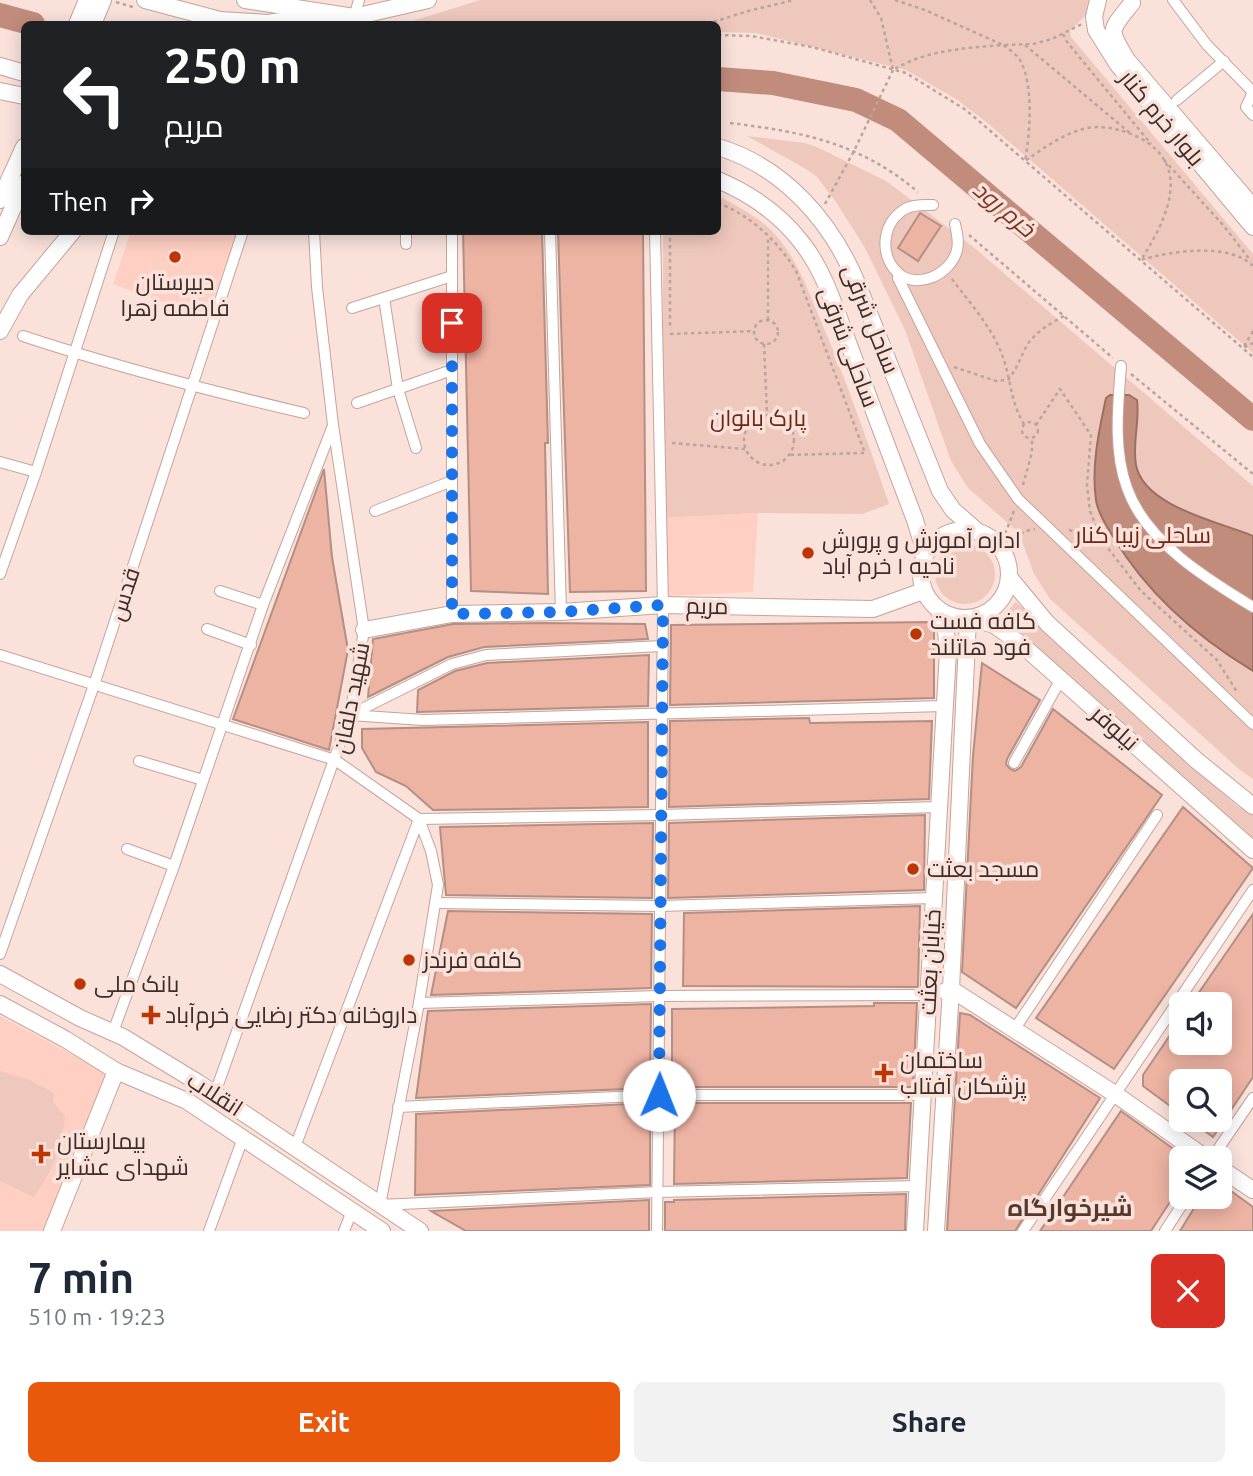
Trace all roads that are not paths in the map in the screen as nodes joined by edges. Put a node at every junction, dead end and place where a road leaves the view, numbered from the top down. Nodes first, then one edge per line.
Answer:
1 (88, 0) edge
2 (103, 0) edge
3 (145, 0) edge
4 (359, 0) edge
5 (428, 0) edge
6 (1098, 0) edge
7 (1105, 0) edge
8 (1172, 0) edge
9 (253, 1) edge
10 (1133, 1) edge
11 (331, 14) junction
12 (354, 17) junction
13 (78, 21) edge
14 (94, 21) edge
15 (236, 21) edge
16 (282, 21) edge
17 (1224, 61) junction
18 (0, 66) edge
19 (21, 72) edge
20 (0, 91) edge
21 (1253, 92) edge
22 (21, 95) edge
23 (1177, 100) dead end
24 (0, 101) edge
25 (1253, 115) edge
26 (721, 148) edge
27 (21, 154) edge
28 (721, 181) edge
29 (21, 190) edge
30 (0, 200) edge
31 (933, 205) road end
32 (1253, 208) edge
33 (955, 224) road end
34 (1253, 227) edge
35 (70, 235) edge
36 (113, 235) edge
37 (242, 235) edge
38 (313, 235) edge
39 (406, 235) edge
40 (452, 235) edge
41 (550, 235) edge
42 (655, 235) edge
43 (0, 237) edge
44 (406, 244) dead end
45 (898, 273) junction
46 (452, 276) junction
47 (384, 298) junction
48 (352, 308) dead end
49 (0, 331) edge
50 (23, 336) dead end
51 (73, 353) junction
52 (1121, 366) road end
53 (452, 370) junction
54 (193, 387) junction
55 (398, 389) junction
56 (357, 403) dead end
57 (304, 413) dead end
58 (334, 425) junction
59 (416, 448) dead end
60 (0, 462) edge
61 (36, 472) junction
62 (452, 481) junction
63 (375, 511) dead end
64 (977, 531) junction
65 (925, 553) junction
66 (2, 558) edge
67 (0, 574) edge
68 (1009, 577) junction
69 (220, 591) dead end
70 (923, 591) junction
71 (263, 605) junction
72 (663, 605) junction
73 (1253, 607) edge
74 (939, 610) junction
75 (561, 612) junction
76 (452, 614) junction
77 (969, 618) junction
78 (207, 629) dead end
79 (364, 630) junction
80 (251, 645) junction
81 (662, 646) junction
82 (0, 655) edge
83 (1061, 680) junction
84 (94, 685) junction
85 (944, 706) junction
86 (662, 714) junction
87 (350, 715) junction
88 (1251, 722) edge
89 (221, 724) junction
90 (335, 760) junction
91 (139, 761) dead end
92 (1014, 763) dead end
93 (203, 780) junction
94 (1253, 806) edge
95 (939, 807) junction
96 (661, 815) junction
97 (1157, 815) dead end
98 (419, 818) junction
99 (127, 849) dead end
100 (1253, 850) edge
101 (174, 866) junction
102 (1253, 891) edge
103 (934, 898) junction
104 (435, 904) junction
105 (660, 906) junction
106 (0, 954) edge
107 (0, 974) edge
108 (951, 989) junction
109 (928, 995) junction
110 (39, 996) junction
111 (659, 996) junction
112 (419, 1003) junction
113 (0, 1004) edge
114 (28, 1019) junction
115 (1014, 1030) junction
116 (113, 1032) junction
117 (116, 1071) junction
118 (215, 1093) junction
119 (1115, 1094) junction
120 (659, 1095) junction
121 (923, 1095) junction
122 (1253, 1098) edge
123 (398, 1107) junction
124 (243, 1138) junction
125 (1189, 1146) edge
126 (1220, 1146) edge
127 (295, 1147) junction
128 (1232, 1176) edge
129 (918, 1186) junction
130 (1253, 1191) edge
131 (658, 1192) junction
132 (380, 1205) junction
133 (1179, 1209) edge
134 (352, 1211) junction
135 (52, 1231) edge
136 (209, 1231) edge
137 (344, 1231) edge
138 (382, 1231) edge
139 (420, 1231) edge
140 (657, 1231) edge
141 (915, 1231) edge
142 (936, 1231) edge
143 (1023, 1231) edge
144 (1165, 1231) edge

1 - 13 main road
2 - 14 main road
3 - 15 main road
4 - 12 street
5 - 12 main road
6 - 34 main road, بلوار خرم کنار
7 - 10 main road
8 - 17 street
9 - 11 main road
10 - 32 main road, بلوار خرم کنار
11 - 12 main road
11 - 16 main road
17 - 21 street
17 - 23 street
18 - 19 main road
20 - 22 main road
21 - 25 street
22 - 24 main road
26 - 64 main road, ساحل شرقی
27 - 30 main road
28 - 65 main road, ساحلی شرقی
29 - 43 main road
31 - 45 street
33 - 45 street
35 - 49 main road
36 - 51 street
37 - 54 street, قدس
38 - 58 street, شهید دلفان
39 - 44 street
40 - 46 street
41 - 75 street
42 - 72 street
45 - 88 street
46 - 47 street
46 - 53 street
47 - 48 street
47 - 55 street
50 - 51 street
51 - 54 street
51 - 61 street
52 - 73 street
53 - 55 street
53 - 62 street
54 - 57 street
54 - 84 street, قدس
55 - 56 street
55 - 59 street
58 - 71 street
58 - 79 street, شهید دلفان
60 - 61 street
61 - 66 street
62 - 63 street
62 - 76 street
64 - 65 main road
64 - 68 main road
65 - 70 main road
66 - 67 street
68 - 77 main road
68 - 94 main road, نیلوفر
69 - 71 street
70 - 72 main road, مریم
70 - 74 main road
71 - 80 street
72 - 75 main road, مریم
72 - 81 street
74 - 77 main road
74 - 85 main road, خیابان بعثت
75 - 76 main road, مریم
76 - 79 main road, مریم
77 - 83 main road, نیلوفر
77 - 108 main road, خیابان بعثت
78 - 80 street
79 - 87 street, شهید دلفان
80 - 89 street
81 - 86 street
81 - 87 street
82 - 84 street
83 - 92 street
83 - 100 main road, نیلوفر
84 - 89 street
84 - 106 street, قدس
85 - 86 street
85 - 95 main road, خیابان بعثت
86 - 87 street
86 - 96 street
87 - 90 street, شهید دلفان
89 - 90 street
89 - 93 street
90 - 98 street, شهید دلفان
90 - 118 street
91 - 93 street
93 - 101 street
95 - 96 street
95 - 103 main road, خیابان بعثت
96 - 98 street
96 - 105 street
97 - 115 street
98 - 104 street
98 - 127 street
99 - 101 street
101 - 116 street
102 - 119 street
103 - 105 street
103 - 109 main road, خیابان بعثت
104 - 105 street
104 - 112 street
105 - 111 street
107 - 110 main road, انقلاب
108 - 109 main road
108 - 115 main road
108 - 142 main road, خیابان بعثت
109 - 111 street
109 - 121 main road, خیابان بعثت
110 - 114 main road
110 - 116 main road, انقلاب
111 - 112 street
111 - 120 street
112 - 123 street
113 - 114 main road, انقلاب
114 - 117 main road, انقلاب
115 - 119 main road
116 - 118 main road, انقلاب
117 - 124 main road, انقلاب
117 - 135 main road
118 - 127 main road, انقلاب
119 - 125 main road
119 - 143 street
120 - 121 street
120 - 123 street
120 - 131 street
121 - 129 main road, خیابان بعثت
122 - 126 street
123 - 132 street
124 - 134 main road, انقلاب
124 - 136 street
127 - 132 main road, انقلاب
128 - 130 main road
129 - 131 street
129 - 141 main road, خیابان بعثت
131 - 132 street
131 - 140 street
132 - 139 main road, انقلاب
133 - 144 street
134 - 137 street
134 - 138 main road, انقلاب

